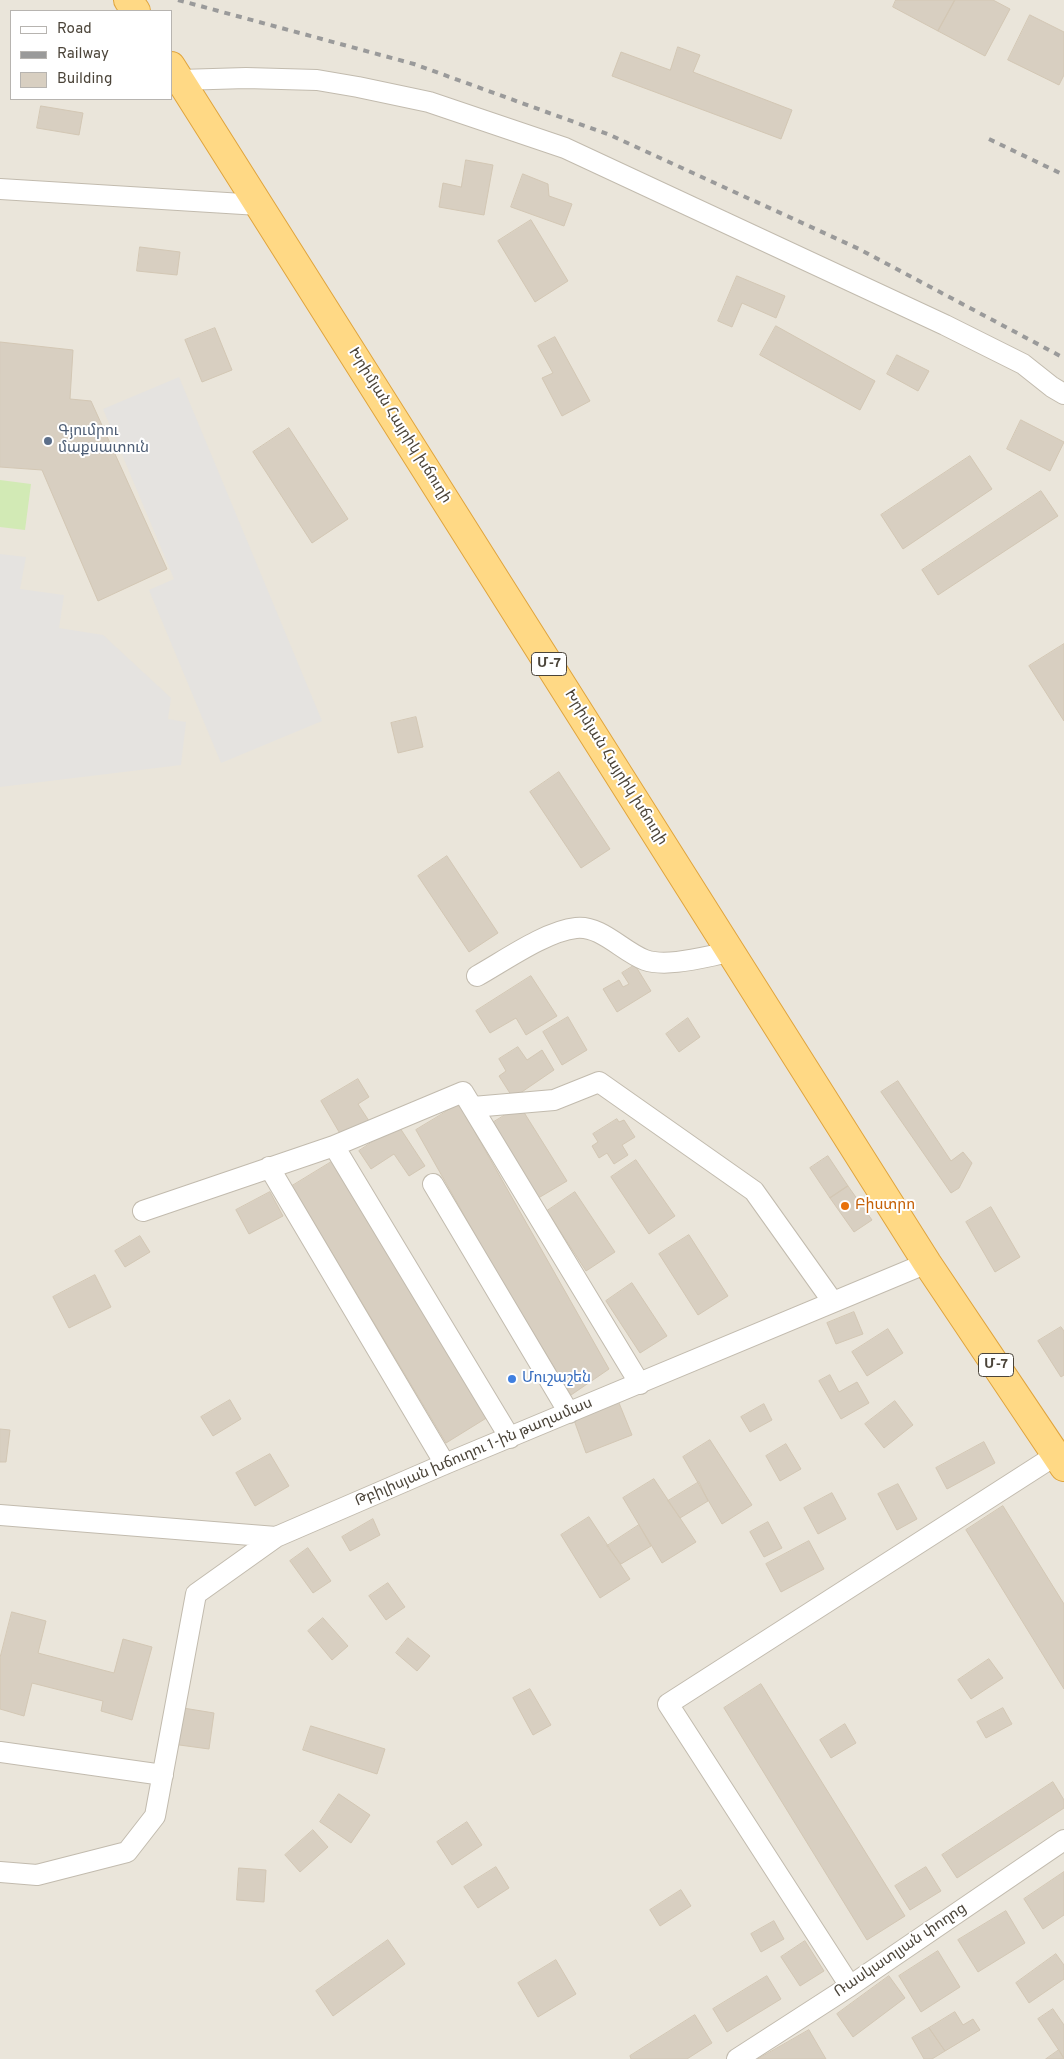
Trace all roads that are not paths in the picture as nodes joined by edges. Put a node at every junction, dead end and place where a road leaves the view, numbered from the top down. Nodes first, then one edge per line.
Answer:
1 (176, 73) edge
2 (0, 189) edge
3 (259, 205) junction
4 (1064, 394) edge
5 (731, 952) junction
6 (477, 976) dead end
7 (473, 1106) junction
8 (334, 1146) junction
9 (269, 1167) junction
10 (433, 1184) dead end
11 (143, 1211) dead end
12 (927, 1263) junction
13 (833, 1302) junction
14 (640, 1384) junction
15 (569, 1413) junction
16 (510, 1438) junction
17 (1060, 1461) edge
18 (445, 1464) junction
19 (0, 1515) edge
20 (276, 1537) junction
21 (0, 1752) edge
22 (162, 1775) junction
23 (1064, 1840) edge
24 (0, 1872) edge
25 (850, 1986) junction
26 (737, 2059) edge

1 - 3 highway, Խրիմյան Հայրիկ խճուղի / Մ-7
1 - 4 street
2 - 3 street
3 - 5 highway, Խրիմյան Հայրիկ խճուղի / Մ-7
5 - 6 street
5 - 12 highway, Խրիմյան Հայրիկ խճուղի / Մ-7
7 - 8 street
7 - 13 street
7 - 14 street
8 - 9 street
8 - 16 street
9 - 11 street
9 - 18 street
10 - 15 street
12 - 13 street, Թբիլիսյան խճուղու 1-ին թաղամաս
12 - 17 highway, Խրիմյան Հայրիկ խճուղի / Մ-7
13 - 14 street, Թբիլիսյան խճուղու 1-ին թաղամաս
14 - 15 street, Թբիլիսյան խճուղու 1-ին թաղամաս
15 - 16 street, Թբիլիսյան խճուղու 1-ին թաղամաս
16 - 18 street, Թբիլիսյան խճուղու 1-ին թաղամաս
17 - 25 street
18 - 20 street, Թբիլիսյան խճուղու 1-ին թաղամաս
19 - 20 street, Թբիլիսյան խճուղու 1-ին թաղամաս
20 - 22 street
21 - 22 street
22 - 24 street
23 - 25 street, Ռասկատլյան փողոց
25 - 26 street, Ռասկատլյան փողոց

